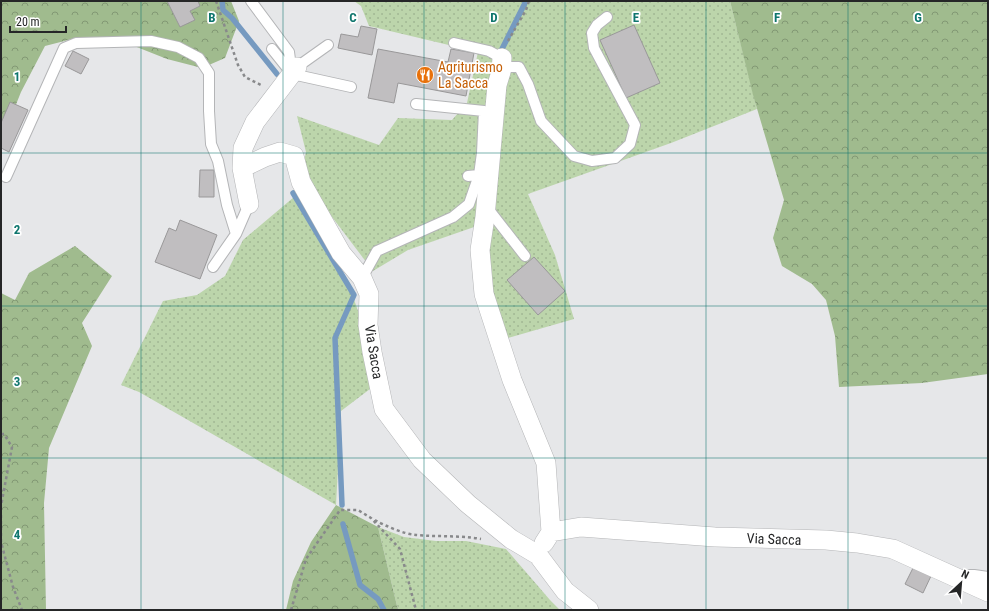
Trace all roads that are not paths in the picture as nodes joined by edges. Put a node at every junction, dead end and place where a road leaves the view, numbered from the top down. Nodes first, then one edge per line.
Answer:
1 (251, 1) edge
2 (607, 17) dead end
3 (454, 43) dead end
4 (328, 45) dead end
5 (272, 49) dead end
6 (501, 65) junction
7 (291, 76) junction
8 (351, 87) dead end
9 (416, 104) dead end
10 (242, 168) junction
11 (479, 175) junction
12 (468, 176) dead end
13 (6, 177) dead end
14 (249, 204) joint
15 (486, 206) junction
16 (236, 234) junction
17 (525, 256) dead end
18 (213, 267) dead end
19 (362, 278) junction
20 (552, 532) junction
21 (538, 555) junction
22 (952, 576) junction
23 (988, 578) edge
24 (988, 592) edge
25 (588, 610) edge

1 - 7 lane
2 - 6 lane
3 - 6 lane
4 - 7 lane
5 - 7 lane
6 - 15 street
7 - 8 lane
7 - 10 street
9 - 11 lane
10 - 14 street
10 - 19 street, Via Sacca
11 - 12 lane
11 - 19 lane
13 - 16 lane
14 - 16 lane
15 - 17 lane
15 - 20 street
16 - 18 lane
19 - 21 street, Via Sacca
20 - 21 street
20 - 22 street, Via Sacca
21 - 25 street, Via Sacca
22 - 23 lane
22 - 24 street, Via Sacca

